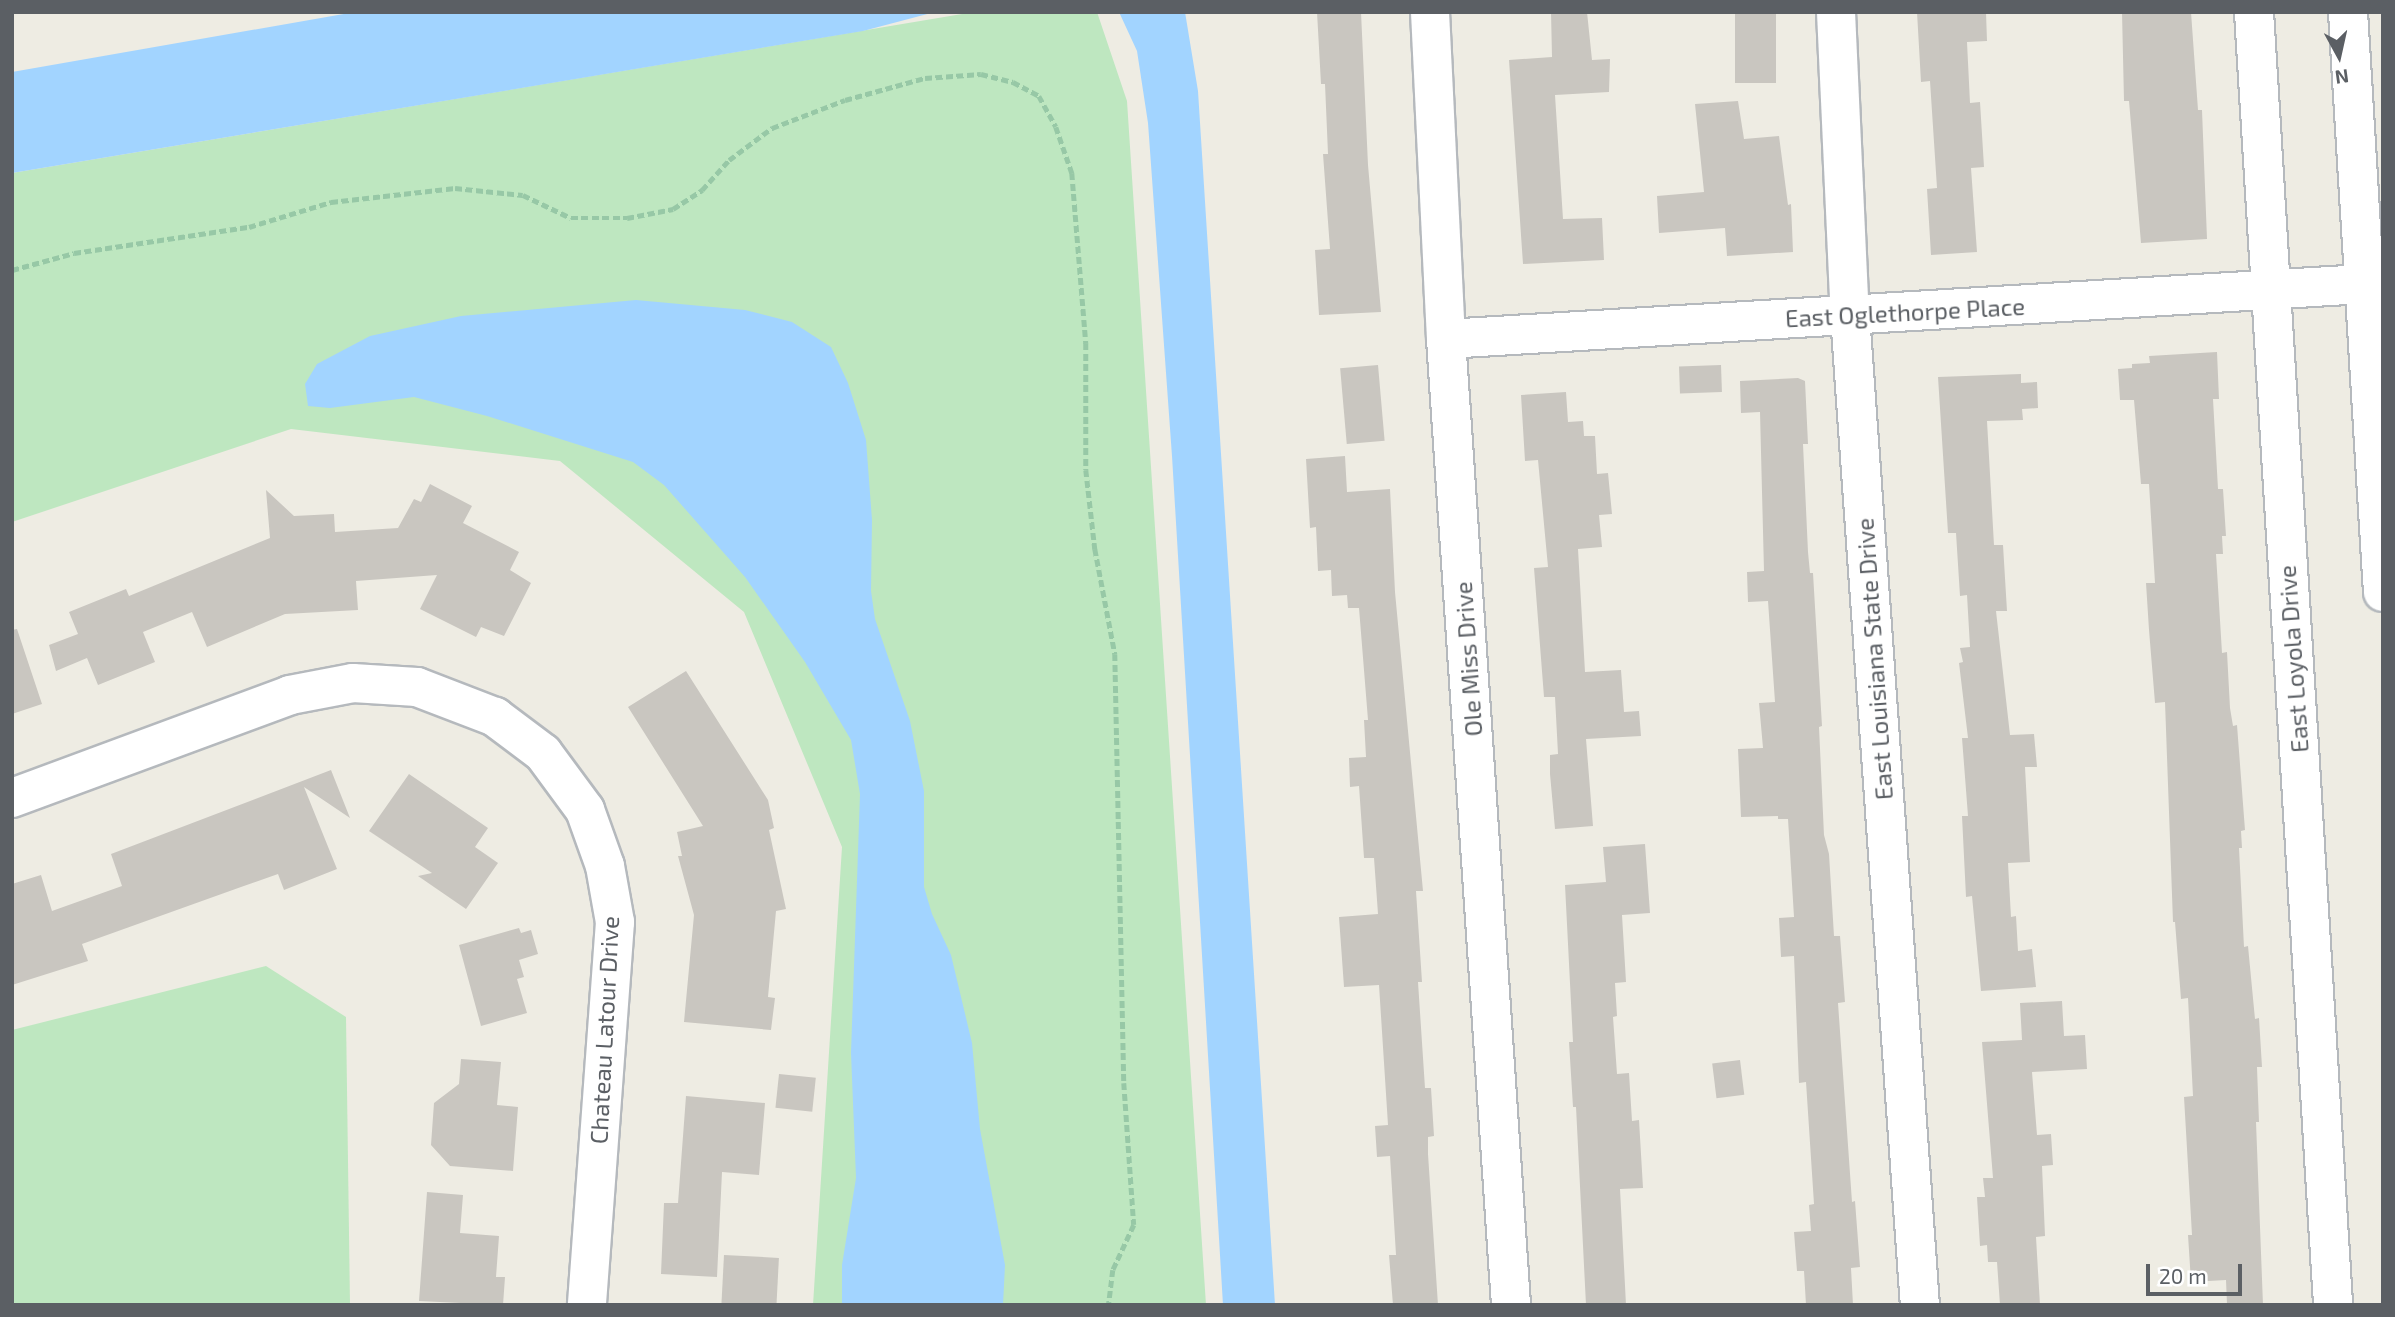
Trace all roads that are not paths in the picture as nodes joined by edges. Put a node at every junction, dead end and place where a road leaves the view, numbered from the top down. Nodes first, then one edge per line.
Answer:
1 (1430, 12) edge
2 (1836, 12) edge
3 (2254, 12) edge
4 (2348, 12) edge
5 (2364, 284) junction
6 (2270, 290) junction
7 (1850, 315) junction
8 (1446, 340) junction
9 (2383, 593) edge
10 (12, 798) edge
11 (587, 1305) edge
12 (1511, 1305) edge
13 (1920, 1305) edge
14 (2333, 1305) edge

1 - 8 street, Ole Miss Drive
2 - 7 street, East Louisiana State Drive
3 - 6 street, East Loyola Drive
4 - 5 street
5 - 6 street, East Oglethorpe Place
5 - 9 street
6 - 7 street, East Oglethorpe Place
6 - 14 street, East Loyola Drive
7 - 8 street, East Oglethorpe Place
7 - 13 street, East Louisiana State Drive
8 - 12 street, Ole Miss Drive
10 - 11 street, Chateau Latour Drive

